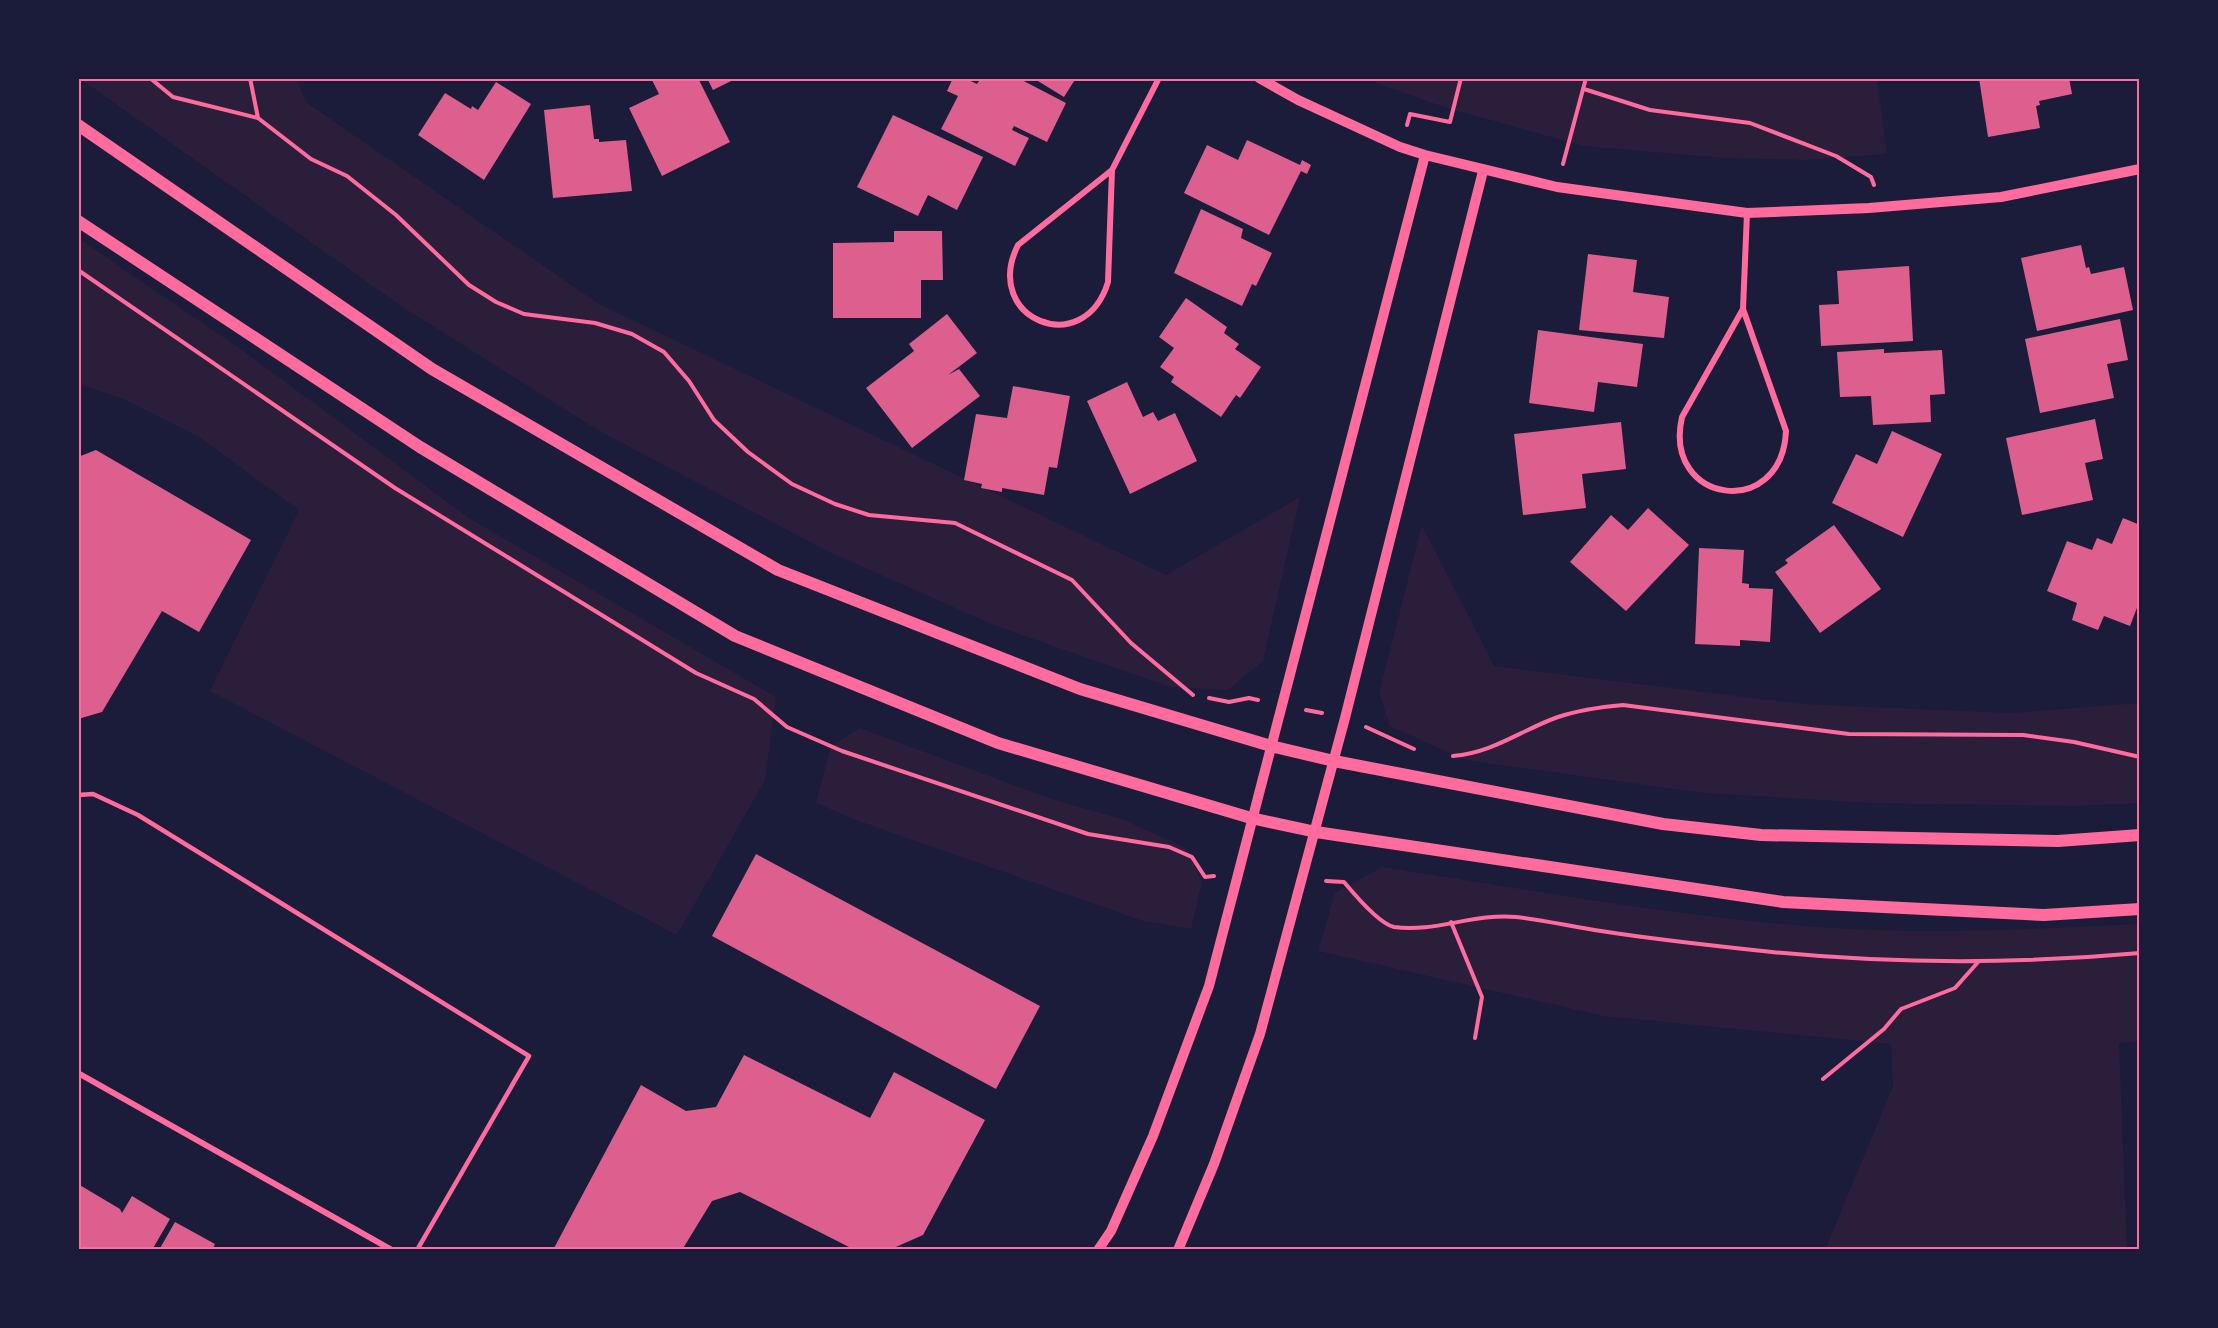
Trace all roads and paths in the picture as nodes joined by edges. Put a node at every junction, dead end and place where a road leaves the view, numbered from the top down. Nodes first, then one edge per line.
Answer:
1 (150, 78) edge
2 (250, 78) edge
3 (1159, 78) edge
4 (1260, 78) edge
5 (1461, 78) edge
6 (1586, 78) edge
7 (1584, 89) junction
8 (258, 118) junction
9 (78, 125) edge
10 (1400, 147) junction
11 (1425, 155) junction
12 (2140, 169) edge
13 (1112, 170) junction
14 (1483, 171) junction
15 (1557, 187) junction
16 (1880, 207) junction
17 (1747, 213) junction
18 (78, 221) edge
19 (1743, 309) junction
20 (1282, 704) junction
21 (1345, 718) junction
22 (1271, 746) junction
23 (1424, 753) dead end
24 (1443, 757) dead end
25 (2140, 757) edge
26 (1334, 760) junction
27 (78, 795) edge
28 (1251, 818) junction
29 (1316, 832) junction
30 (2140, 835) edge
31 (1302, 879) junction
32 (2140, 909) edge
33 (1451, 922) junction
34 (2140, 953) edge
35 (1979, 960) junction
36 (1475, 1038) dead end
37 (78, 1073) edge
38 (1823, 1079) dead end
39 (392, 1250) edge
40 (417, 1250) edge
41 (1098, 1250) edge
42 (1178, 1250) edge

1 - 8 path
2 - 8 path
3 - 13 street
4 - 10 street
5 - 10 path
6 - 7 path
7 - 15 path
7 - 16 path
8 - 20 path
9 - 22 main road
10 - 11 street
11 - 14 street
11 - 20 street
12 - 16 street
13 - 13 street
14 - 15 street
14 - 21 street
15 - 17 street
16 - 17 street
17 - 19 street
18 - 28 main road
19 - 19 street
20 - 21 path
20 - 22 street
21 - 23 path
21 - 26 street
22 - 26 main road
22 - 28 street
24 - 25 path
26 - 29 street
26 - 30 main road
27 - 40 lane
28 - 29 main road
28 - 41 street
29 - 31 street
29 - 32 main road
31 - 33 path
31 - 42 street
33 - 35 path
33 - 36 path
34 - 35 path
35 - 38 path
37 - 39 street

